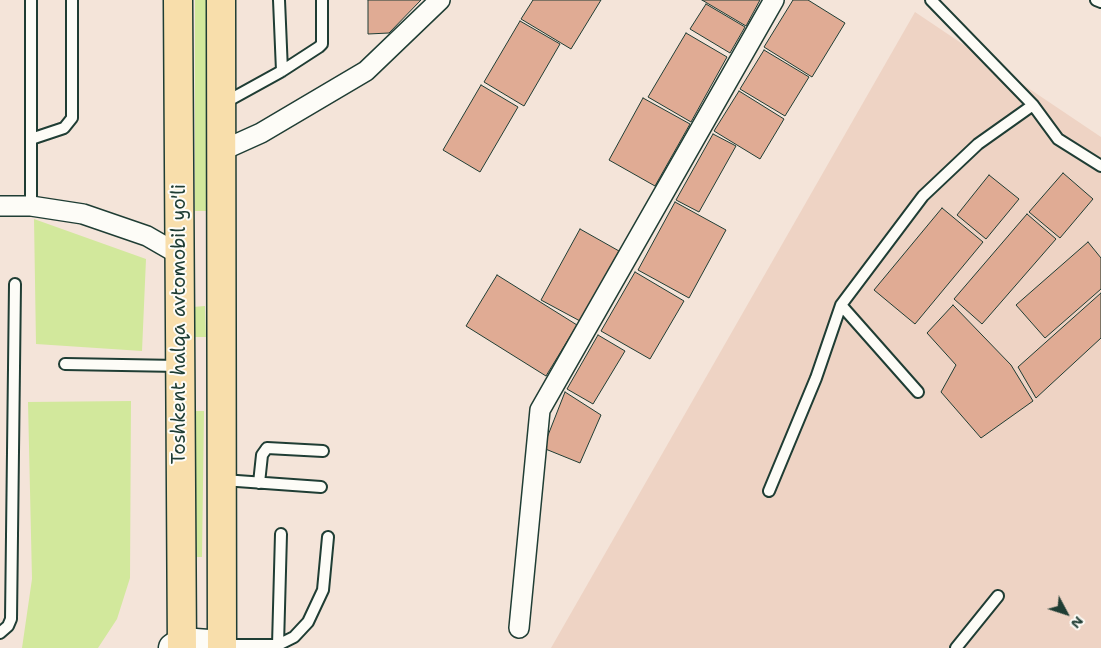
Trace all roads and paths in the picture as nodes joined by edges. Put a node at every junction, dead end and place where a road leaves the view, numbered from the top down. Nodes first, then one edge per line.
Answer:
1 (31, 0) edge
2 (72, 0) edge
3 (178, 0) edge
4 (221, 0) edge
5 (279, 0) edge
6 (322, 0) edge
7 (440, 0) edge
8 (774, 0) edge
9 (931, 0) edge
10 (1096, 0) edge
11 (1101, 2) edge
12 (282, 71) junction
13 (221, 105) junction
14 (1033, 105) junction
15 (31, 139) junction
16 (221, 151) junction
17 (1101, 166) edge
18 (0, 206) edge
19 (31, 206) junction
20 (180, 255) junction
21 (221, 255) junction
22 (15, 284) dead end
23 (841, 305) junction
24 (65, 364) dead end
25 (180, 376) junction
26 (222, 387) junction
27 (918, 392) dead end
28 (323, 451) dead end
29 (222, 480) junction
30 (259, 483) junction
31 (321, 487) dead end
32 (769, 491) dead end
33 (281, 534) dead end
34 (328, 537) dead end
35 (998, 596) dead end
36 (519, 628) dead end
37 (0, 633) edge
38 (278, 645) junction
39 (179, 646) edge
40 (222, 646) edge
41 (956, 648) edge

1 - 15 lane
2 - 15 lane
3 - 20 highway, Toshkent halqa avtomobil yo'li
4 - 13 highway
5 - 12 lane
6 - 12 lane
7 - 16 street
8 - 36 street
9 - 14 lane
10 - 11 lane
12 - 13 lane
13 - 16 highway
14 - 17 lane
14 - 23 lane
15 - 19 lane
16 - 21 highway
18 - 19 street
19 - 20 street
20 - 21 highway
20 - 25 highway, Toshkent halqa avtomobil yo'li
21 - 26 highway
22 - 37 lane
23 - 27 lane
23 - 32 lane
24 - 25 lane
25 - 26 highway
25 - 39 highway, Toshkent halqa avtomobil yo'li
26 - 29 highway
28 - 30 lane
29 - 30 lane
29 - 40 highway
30 - 31 lane
33 - 38 lane
34 - 38 lane
35 - 41 lane
38 - 40 lane
39 - 40 main road

